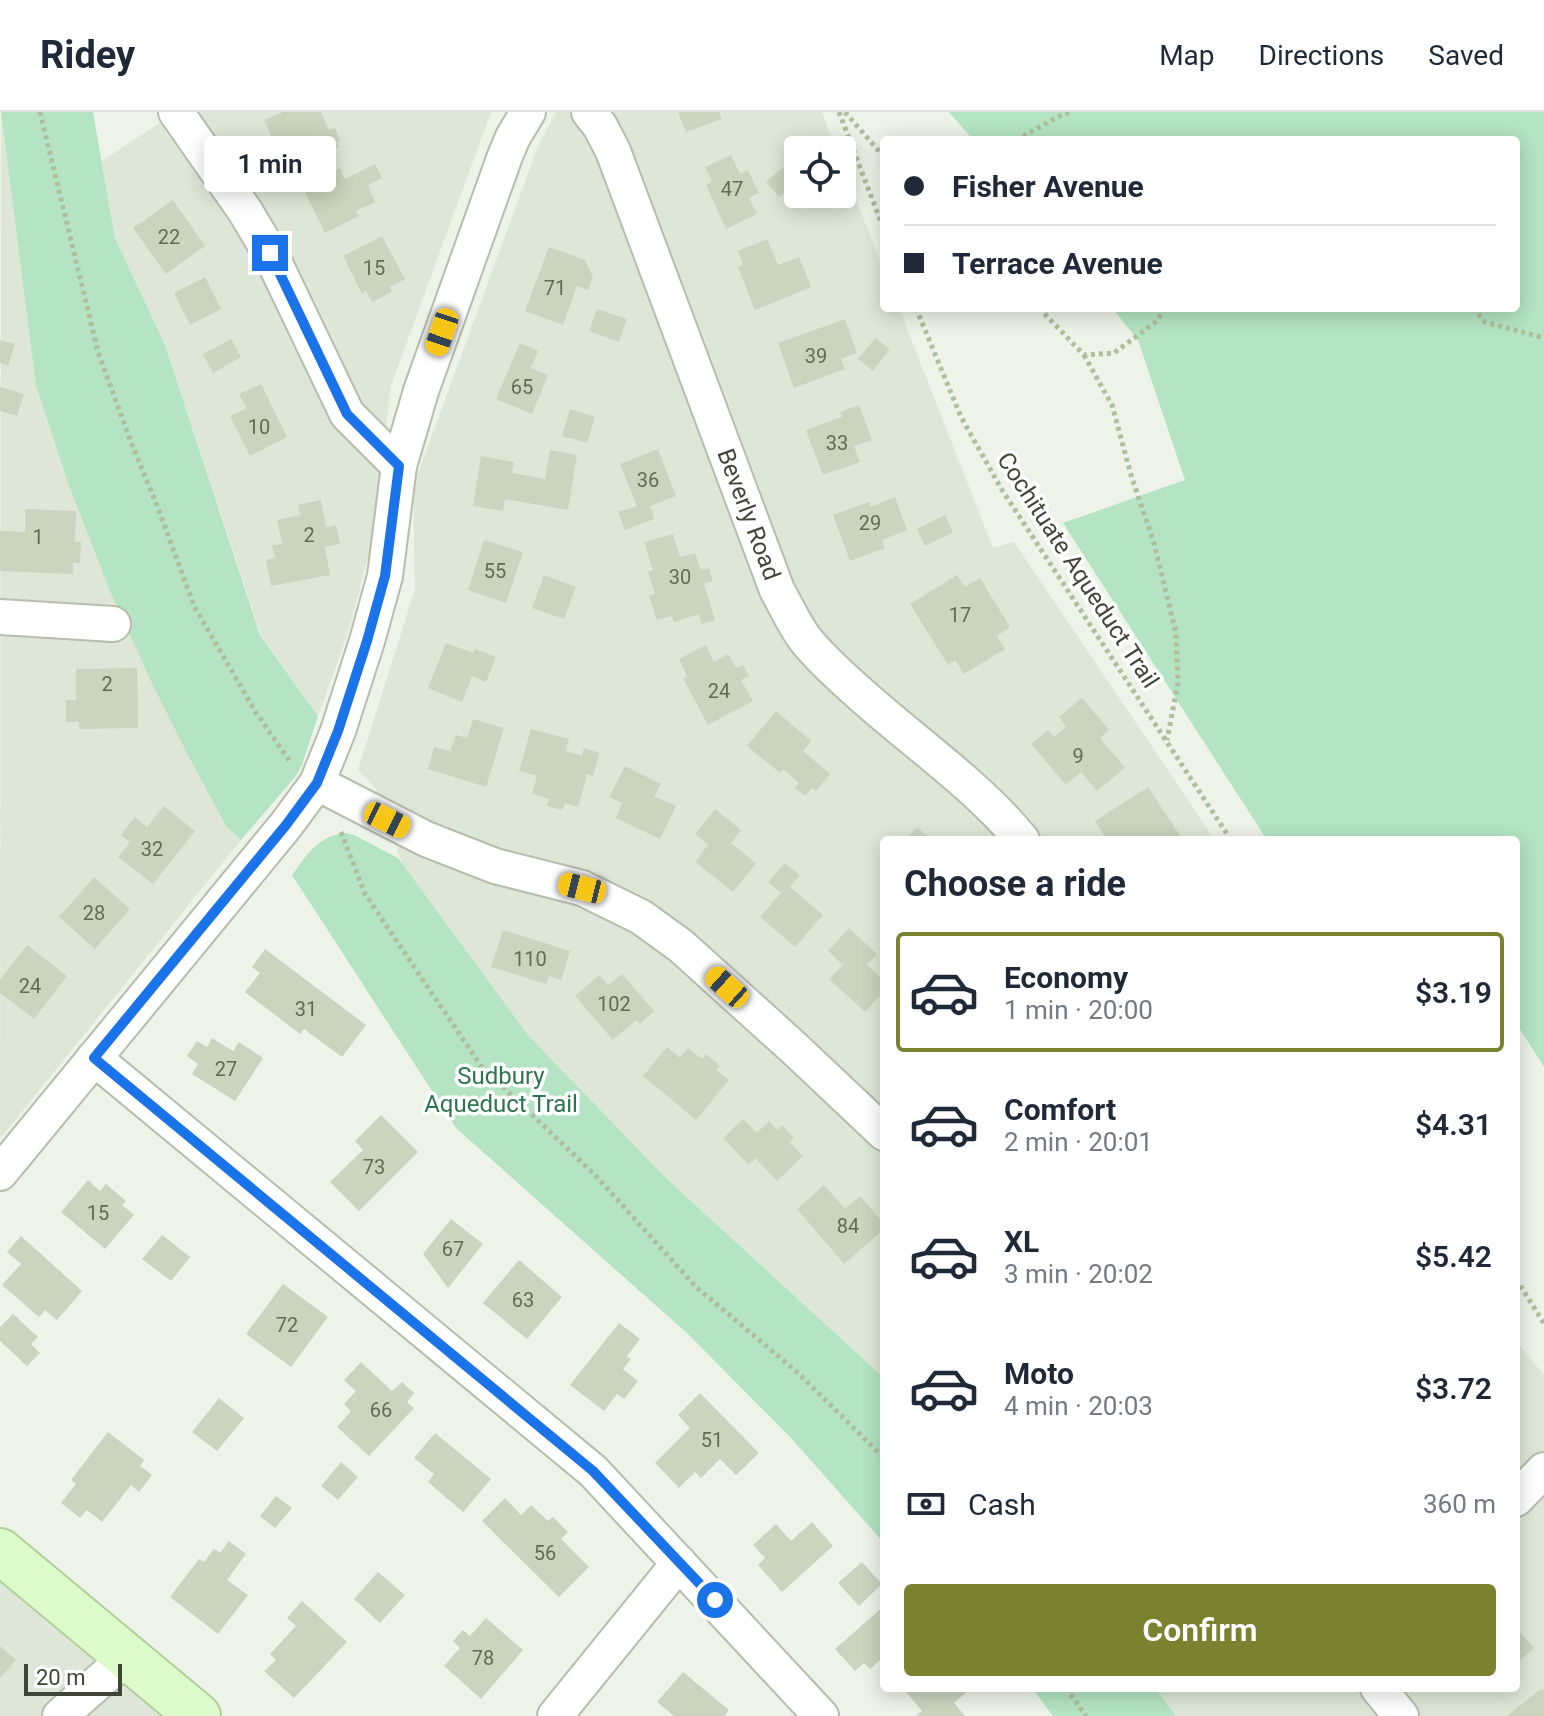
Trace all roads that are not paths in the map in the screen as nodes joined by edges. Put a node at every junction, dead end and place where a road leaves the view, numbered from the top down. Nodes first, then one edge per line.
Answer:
1 (176, 112) edge
2 (528, 112) edge
3 (589, 112) edge
4 (399, 466) junction
5 (0, 617) edge
6 (113, 624) dead end
7 (317, 783) junction
8 (1019, 836) edge
9 (94, 1058) junction
10 (880, 1129) edge
11 (0, 1173) edge
12 (1544, 1470) edge
13 (1520, 1495) edge
14 (0, 1551) edge
15 (679, 1563) junction
16 (127, 1657) junction
17 (1381, 1692) edge
18 (60, 1716) edge
19 (198, 1716) edge
20 (555, 1716) edge
21 (821, 1716) edge
22 (1401, 1716) edge

1 - 4 street
2 - 4 street
3 - 8 street, Beverly Road
4 - 7 street
5 - 6 street
7 - 9 street
7 - 10 street
9 - 11 street
9 - 15 street
12 - 13 street
14 - 16 main road
15 - 20 street
15 - 21 street
16 - 18 street
16 - 19 main road
17 - 22 street

